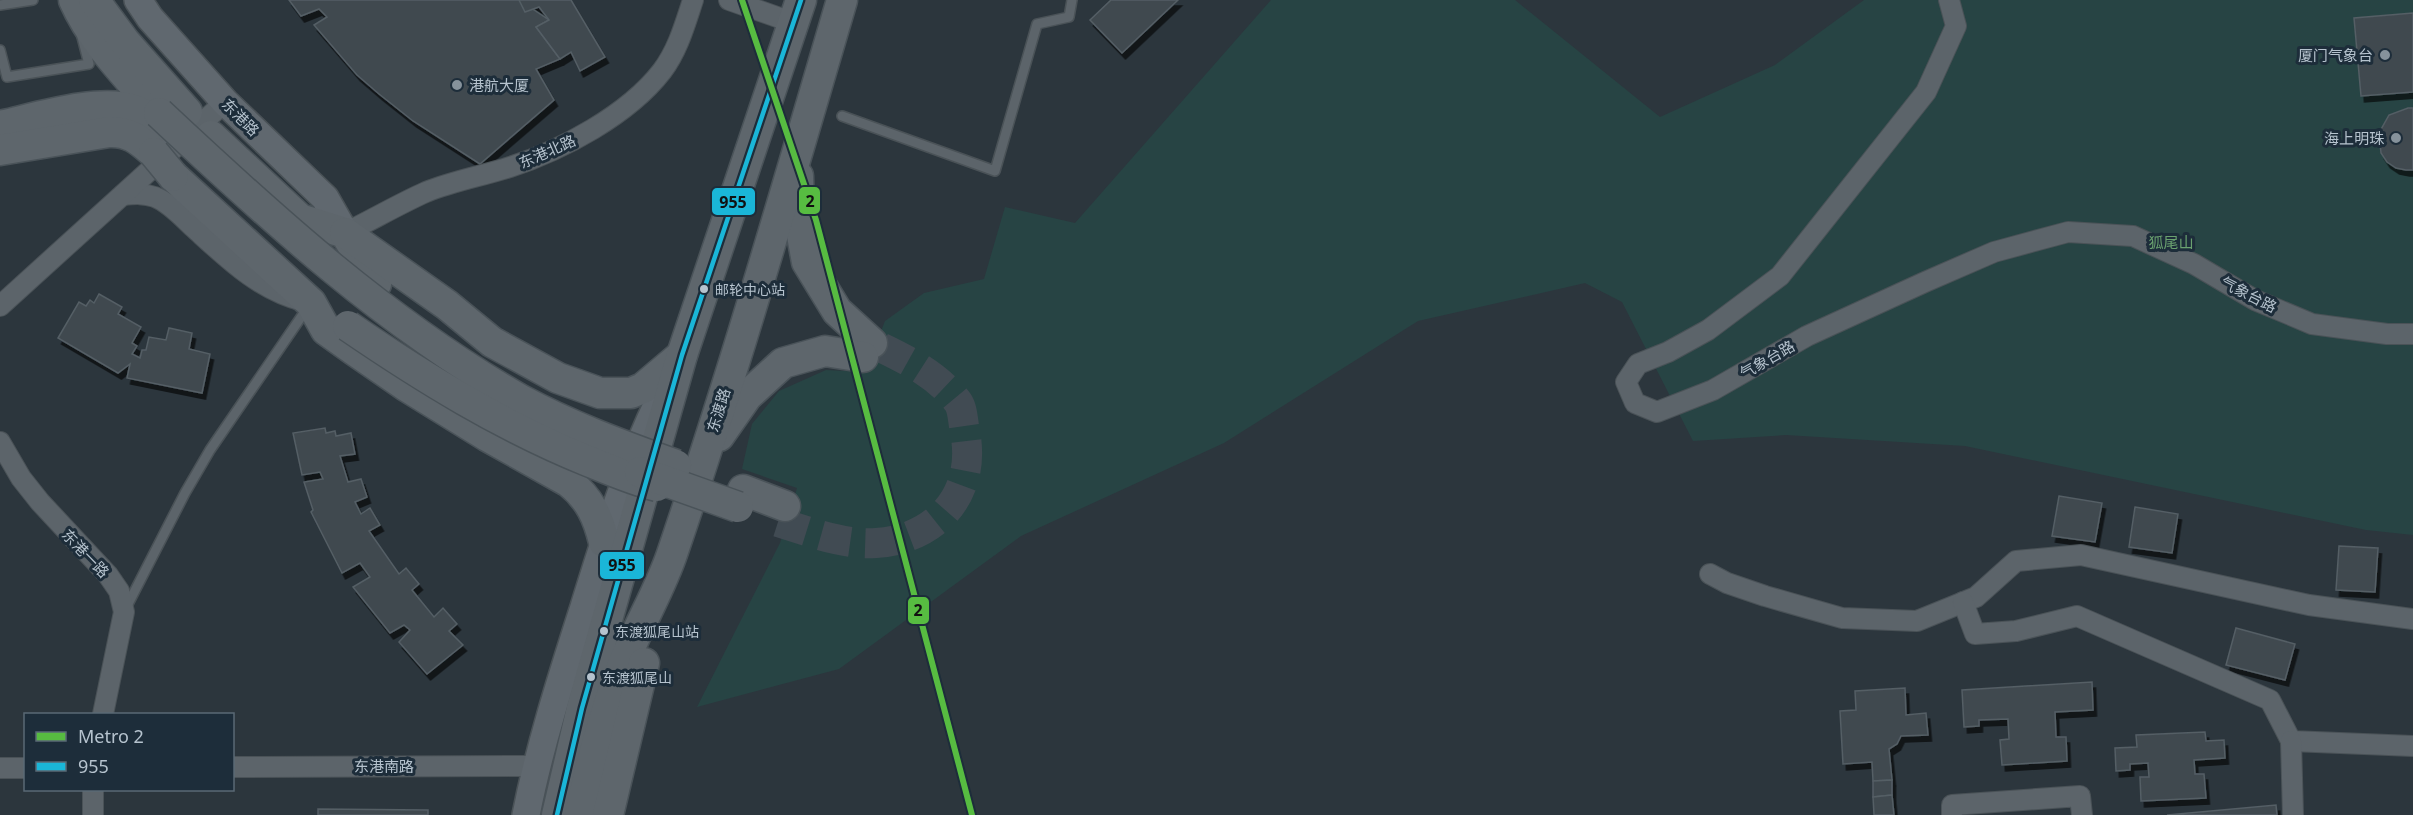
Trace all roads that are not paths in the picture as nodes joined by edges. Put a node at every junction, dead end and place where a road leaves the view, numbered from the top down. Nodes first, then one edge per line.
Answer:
1 (33, 0) edge
2 (73, 0) edge
3 (94, 0) edge
4 (138, 0) edge
5 (693, 0) edge
6 (729, 0) edge
7 (842, 0) edge
8 (1072, 0) edge
9 (1949, 0) edge
10 (0, 5) edge
11 (797, 11) edge
12 (0, 50) edge
13 (225, 102) junction
14 (842, 116) dead end
15 (0, 126) edge
16 (167, 128) junction
17 (0, 150) edge
18 (798, 152) junction
19 (123, 195) junction
20 (345, 233) junction
21 (311, 303) junction
22 (0, 306) edge
23 (2413, 334) edge
24 (682, 355) junction
25 (558, 378) junction
26 (545, 434) junction
27 (643, 434) junction
28 (0, 442) edge
29 (690, 462) junction
30 (582, 492) junction
31 (740, 499) junction
32 (782, 514) tunnel mouth
33 (604, 542) junction
34 (672, 554) junction
35 (1710, 574) dead end
36 (1963, 603) junction
37 (124, 612) junction
38 (2413, 619) edge
39 (582, 708) junction
40 (102, 713) edge
41 (2290, 741) junction
42 (2413, 746) edge
43 (536, 766) junction
44 (234, 767) edge
45 (0, 768) edge
46 (24, 768) edge
47 (93, 791) edge
48 (93, 815) edge
49 (526, 815) edge
50 (557, 815) edge
51 (580, 815) edge
52 (608, 815) edge
53 (1952, 815) edge
54 (2082, 815) edge
55 (2294, 815) edge

1 - 10 lane
2 - 12 lane
2 - 16 main road
3 - 16 main road
4 - 13 main road, 东港路
5 - 20 street, 东港北路
6 - 11 street
7 - 18 main road, 东渡路
8 - 14 lane
9 - 23 street, 气象台路
11 - 24 main road
13 - 19 street
13 - 20 main road, 东港路
15 - 16 main road
16 - 17 main road
16 - 20 main road
16 - 21 main road, bridge
16 - 29 main road, bridge
16 - 31 main road, bridge
18 - 29 main road, 东渡路
18 - 29 main road
19 - 21 street
19 - 22 street
20 - 25 main road
20 - 29 main road, bridge
21 - 26 main road
21 - 30 main road
21 - 31 main road, bridge
21 - 37 lane
24 - 25 main road
24 - 27 main road
24 - 39 main road
25 - 26 main road
26 - 30 main road
27 - 33 main road
27 - 39 main road
28 - 37 street, 东港一路
29 - 31 main road
29 - 34 main road, 东渡路
30 - 33 main road
31 - 32 main road
33 - 43 main road
34 - 51 main road, 东渡路
34 - 52 main road
35 - 36 street
36 - 38 street
36 - 41 street
37 - 40 street, 东港一路
39 - 50 main road
41 - 42 street
41 - 55 street
43 - 44 street, 东港南路
43 - 49 main road
45 - 46 street
47 - 48 street
53 - 54 street

